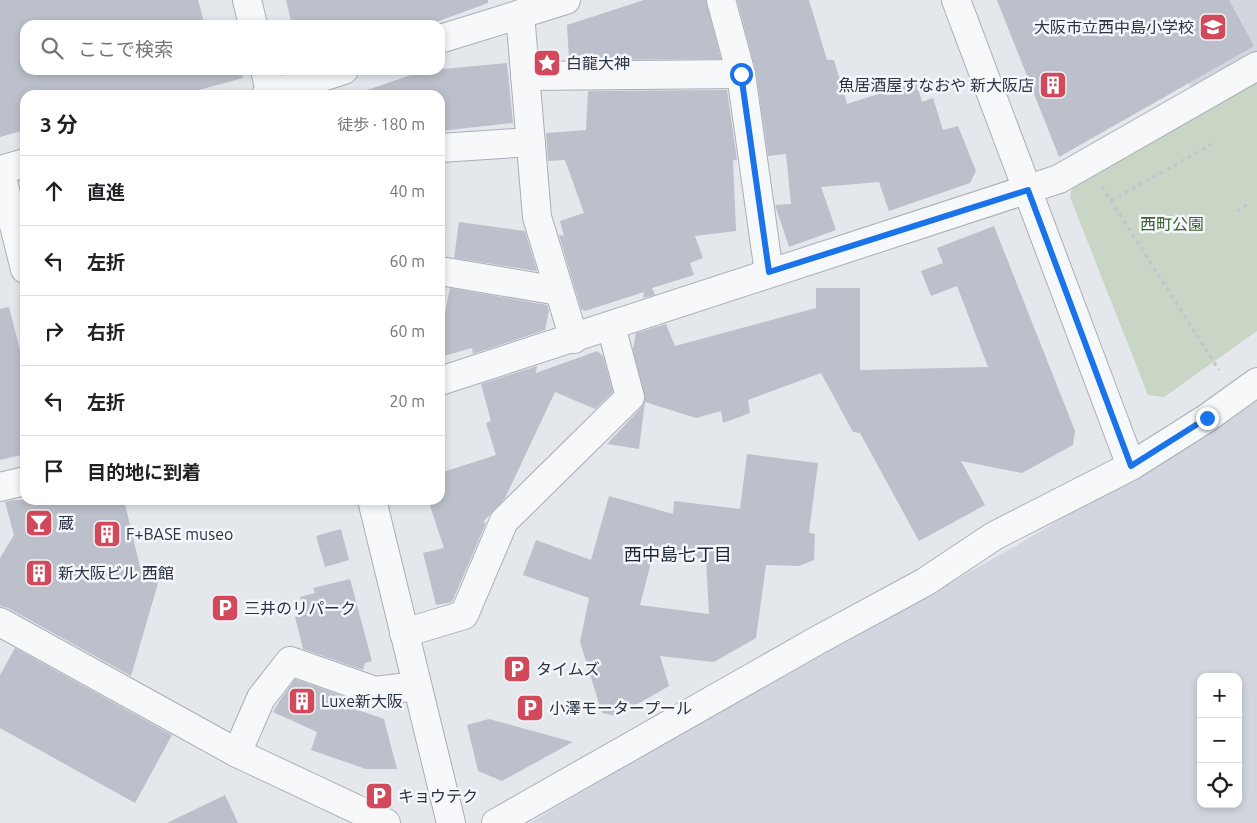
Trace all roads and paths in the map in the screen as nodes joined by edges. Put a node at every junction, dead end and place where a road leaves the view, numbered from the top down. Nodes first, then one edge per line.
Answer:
1 (247, 0) edge
2 (566, 0) edge
3 (721, 0) edge
4 (956, 0) edge
5 (520, 14) junction
6 (252, 20) edge
7 (445, 37) edge
8 (1257, 66) edge
9 (741, 74) junction
10 (323, 75) edge
11 (526, 76) junction
12 (268, 88) edge
13 (531, 142) junction
14 (1212, 144) dead end
15 (445, 148) edge
16 (20, 164) edge
17 (0, 170) edge
18 (1101, 186) dead end
19 (1028, 190) junction
20 (1111, 201) junction
21 (1250, 203) dead end
22 (1237, 211) dead end
23 (20, 249) edge
24 (445, 272) edge
25 (769, 272) junction
26 (559, 291) junction
27 (610, 326) junction
28 (574, 339) junction
29 (1219, 370) dead end
30 (445, 379) edge
31 (1257, 382) edge
32 (1131, 466) junction
33 (20, 482) edge
34 (0, 487) edge
35 (373, 505) edge
36 (0, 622) edge
37 (404, 633) junction
38 (417, 686) junction
39 (237, 753) junction
40 (386, 823) edge
41 (451, 823) edge
42 (496, 823) edge

1 - 6 street
2 - 5 street
3 - 9 street
4 - 19 street
5 - 7 street
5 - 11 street
8 - 19 street
9 - 11 street
9 - 25 street
10 - 12 street
11 - 13 street
13 - 15 street
13 - 26 street
14 - 20 path
16 - 17 street
17 - 23 street
18 - 20 path
19 - 25 street
19 - 32 street
20 - 29 path
21 - 22 path
24 - 26 street
25 - 27 street
26 - 28 street
27 - 28 street
27 - 37 street
28 - 30 street
31 - 32 street
32 - 42 street
33 - 34 street
35 - 37 street
36 - 39 street
37 - 38 street
38 - 39 street
38 - 41 street
39 - 40 street

